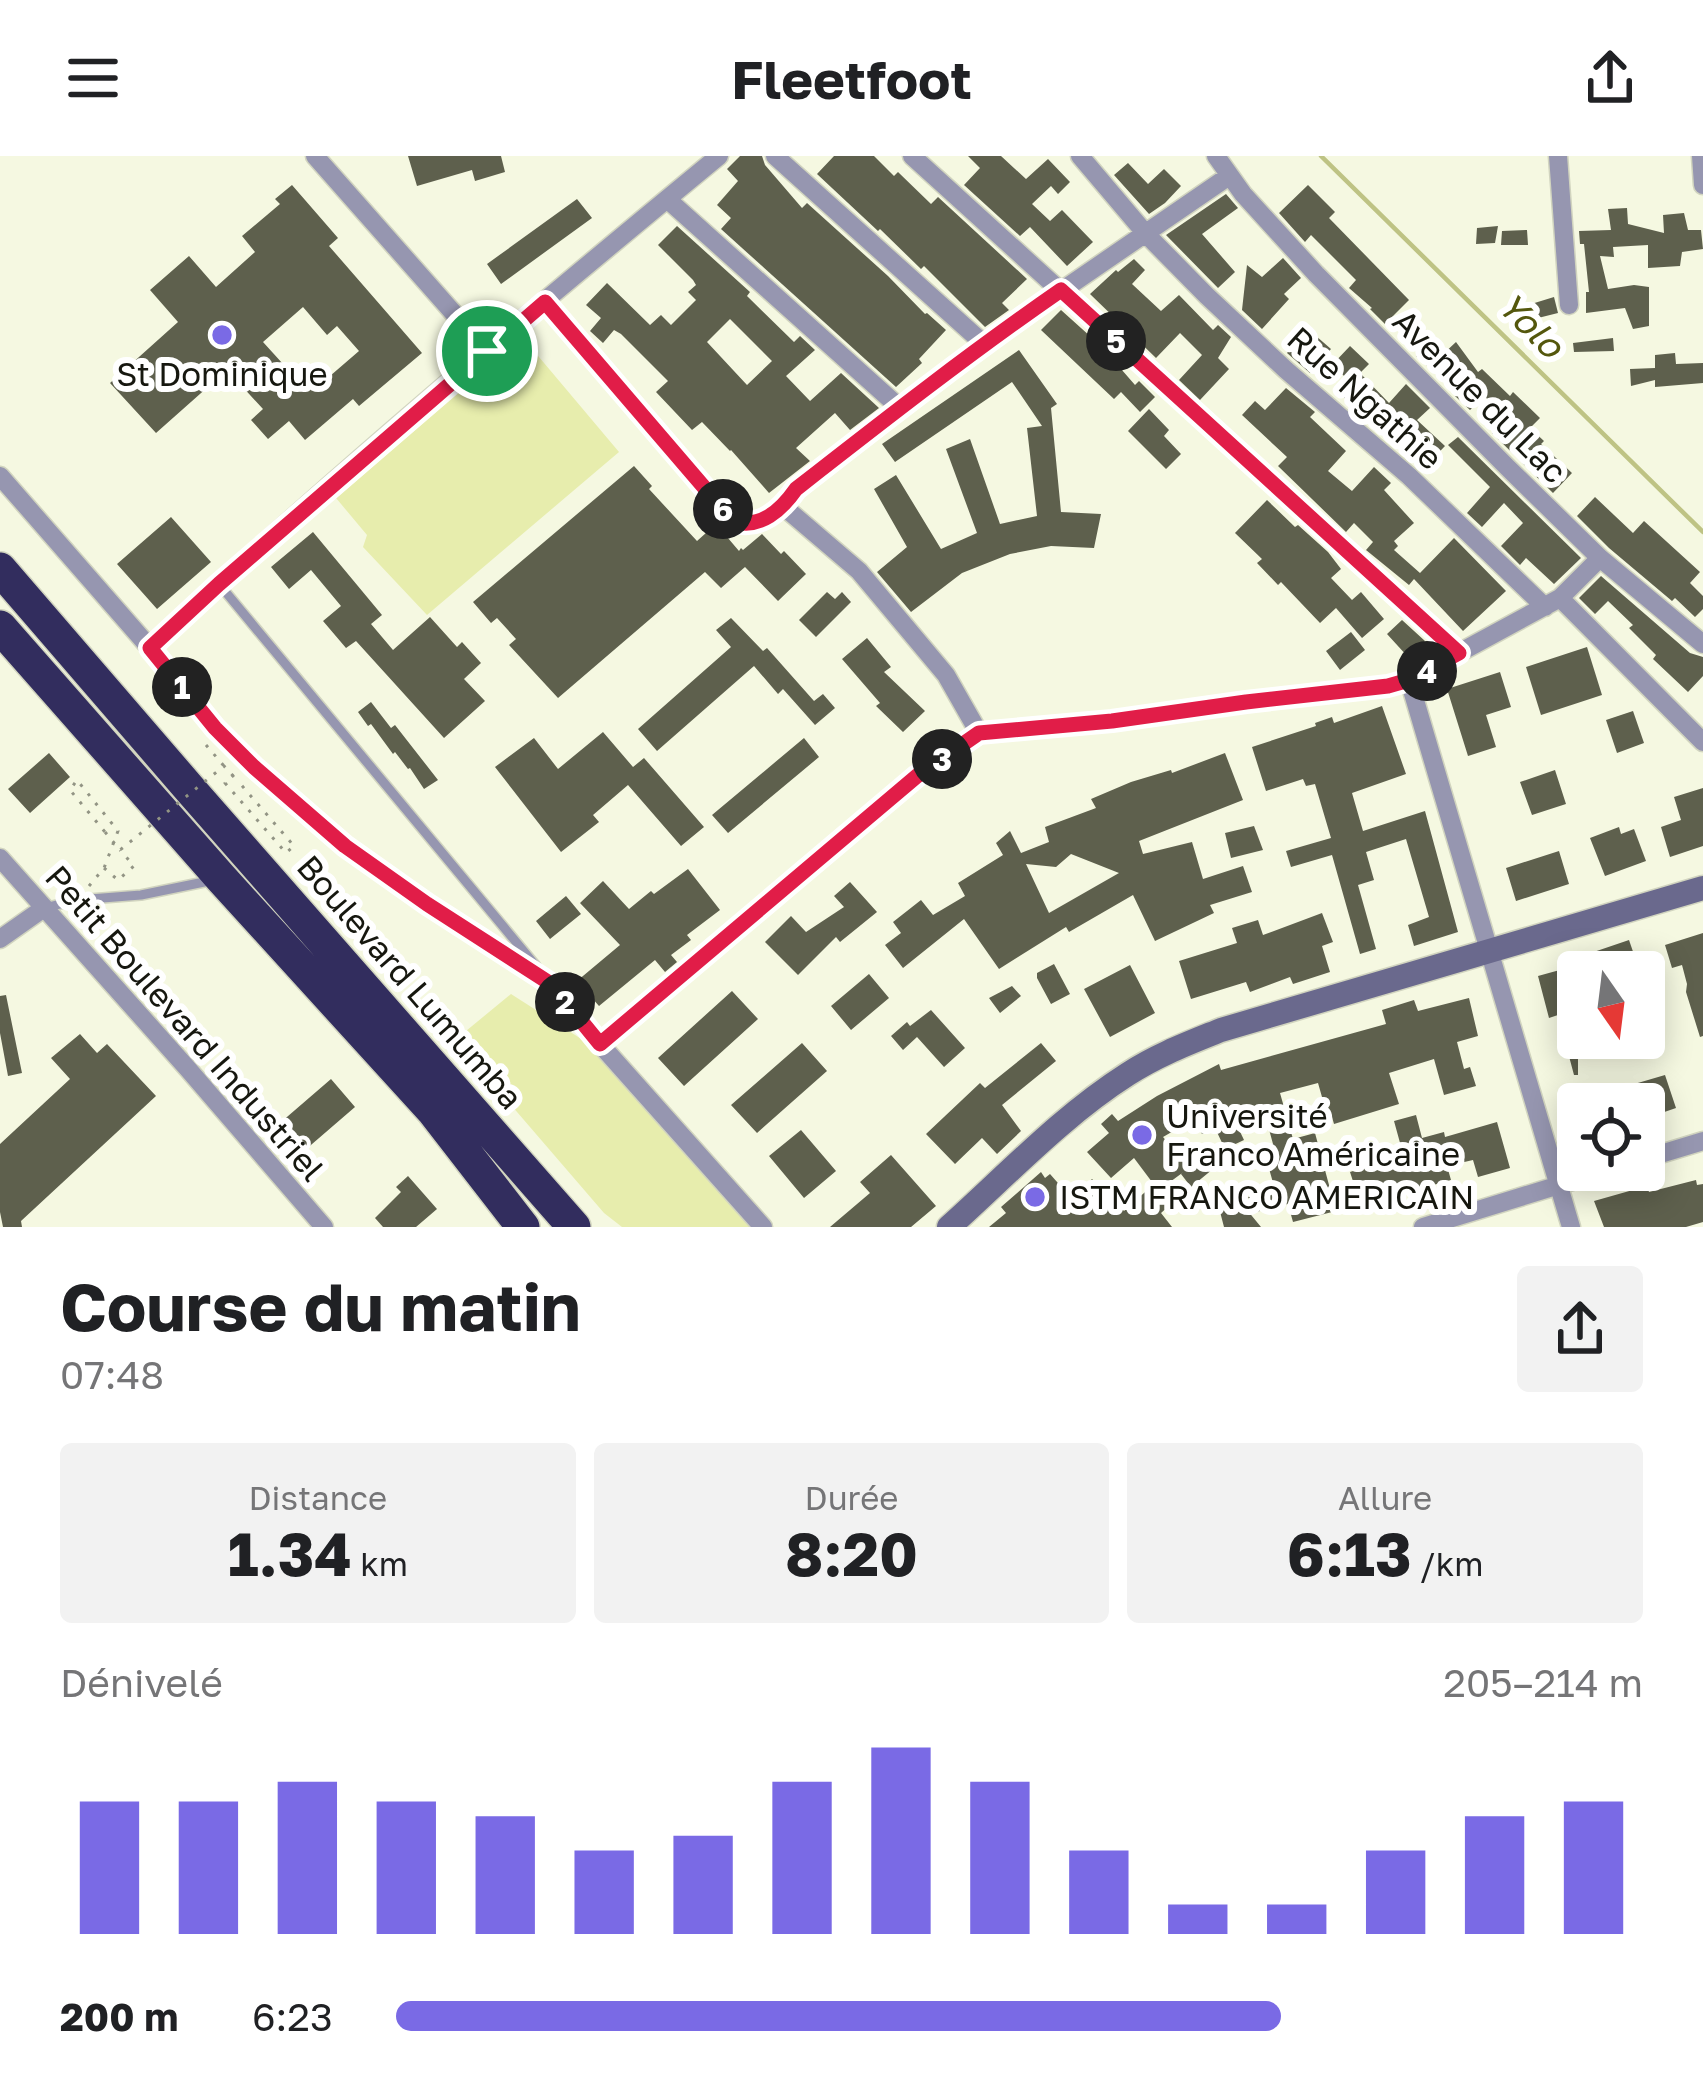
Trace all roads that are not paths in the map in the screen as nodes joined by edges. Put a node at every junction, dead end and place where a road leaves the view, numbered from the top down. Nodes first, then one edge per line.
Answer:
1 (314, 156) edge
2 (719, 156) edge
3 (775, 156) edge
4 (912, 156) edge
5 (1080, 156) edge
6 (1216, 156) edge
7 (1558, 156) edge
8 (1701, 156) edge
9 (1228, 176) junction
10 (1703, 185) edge
11 (668, 199) junction
12 (1146, 234) junction
13 (1061, 290) junction
14 (545, 302) junction
15 (1569, 305) dead end
16 (984, 344) junction
17 (487, 351) junction
18 (900, 408) junction
19 (0, 476) edge
20 (784, 507) junction
21 (1600, 558) junction
22 (0, 569) edge
23 (219, 584) junction
24 (1552, 603) junction
25 (0, 627) edge
26 (1703, 644) edge
27 (150, 648) junction
28 (1459, 653) junction
29 (1409, 680) junction
30 (979, 733) junction
31 (1703, 742) edge
32 (0, 858) edge
33 (220, 878) junction
34 (1703, 888) edge
35 (44, 908) junction
36 (0, 939) edge
37 (1490, 950) junction
38 (551, 984) junction
39 (600, 1044) junction
40 (1703, 1141) edge
41 (1665, 1153) edge
42 (1557, 1182) edge
43 (1557, 1185) edge
44 (1560, 1191) edge
45 (318, 1225) edge
46 (523, 1227) edge
47 (574, 1227) edge
48 (763, 1227) edge
49 (949, 1227) edge
50 (1423, 1227) edge
51 (1570, 1227) edge

1 - 17 street
2 - 11 street
3 - 16 street
4 - 13 street
5 - 12 street, Rue Ngathie
6 - 9 street, Avenue du Lac
7 - 15 street
8 - 10 street
9 - 12 street
9 - 21 street, Avenue du Lac
11 - 14 street
11 - 18 street
12 - 13 street
12 - 24 street, Rue Ngathie
13 - 16 street
13 - 28 street
14 - 17 street
14 - 20 street
16 - 18 street
17 - 23 street
18 - 20 street
19 - 27 street
20 - 30 street
21 - 24 street
21 - 26 street, Avenue du Lac
22 - 47 highway, Boulevard Lumumba
23 - 27 street
23 - 38 lane
24 - 28 street
24 - 31 street
25 - 33 highway, Boulevard Lumumba
27 - 38 street
28 - 29 street
29 - 30 street
29 - 37 street
30 - 39 street
32 - 35 street, Petit Boulevard Industriel
33 - 35 lane
33 - 46 highway, Boulevard Lumumba
34 - 37 street
35 - 36 street
35 - 45 street, Petit Boulevard Industriel
37 - 42 street
37 - 49 street
38 - 39 street
39 - 48 street
40 - 41 street
43 - 50 street
44 - 51 street

